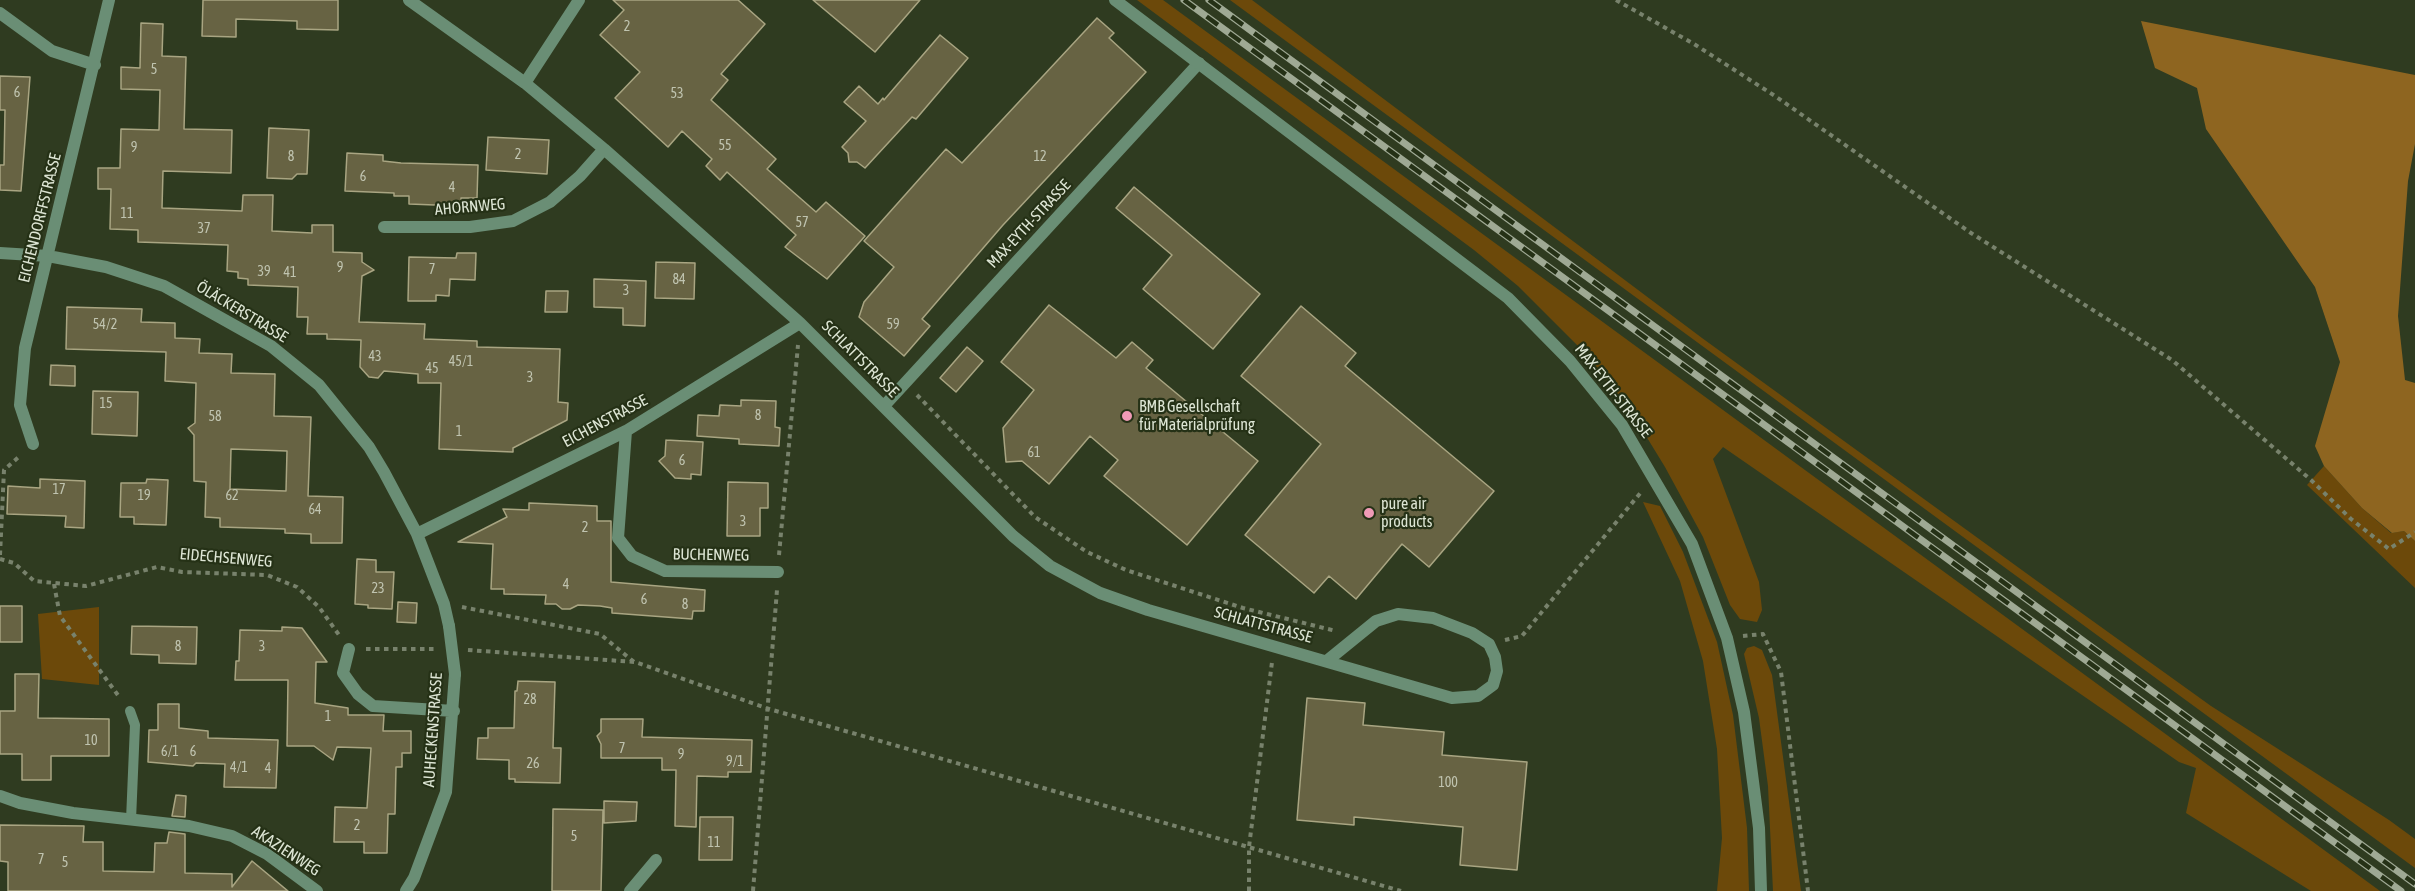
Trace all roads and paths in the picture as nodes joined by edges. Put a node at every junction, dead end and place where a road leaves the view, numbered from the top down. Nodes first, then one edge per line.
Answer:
1 (110, 0) edge
2 (409, 0) edge
3 (579, 0) edge
4 (1115, 0) edge
5 (1616, 0) edge
6 (0, 13) edge
7 (1199, 63) junction
8 (95, 65) junction
9 (525, 83) junction
10 (604, 149) junction
11 (384, 227) dead end
12 (0, 253) edge
13 (48, 256) junction
14 (800, 323) junction
15 (796, 371) dead end
16 (906, 383) junction
17 (884, 406) junction
18 (626, 431) junction
19 (33, 444) joint
20 (1654, 477) junction
21 (2415, 532) edge
22 (417, 534) junction
23 (0, 557) edge
24 (778, 572) junction
25 (54, 584) junction
26 (444, 604) junction
27 (1353, 637) junction
28 (1727, 638) junction
29 (1489, 644) junction
30 (1274, 646) junction
31 (422, 648) dead end
32 (349, 649) junction
33 (464, 649) dead end
34 (1328, 660) junction
35 (635, 662) junction
36 (769, 709) junction
37 (130, 711) joint
38 (454, 711) junction
39 (0, 796) edge
40 (131, 820) junction
41 (1249, 847) junction
42 (656, 860) dead end
43 (318, 891) edge
44 (406, 891) edge
45 (630, 891) edge
46 (753, 891) edge
47 (1249, 891) edge
48 (1401, 891) edge
49 (1761, 891) edge
50 (1808, 891) edge

1 - 8 street, EICHENDORFFSTRASSE
2 - 9 street, SCHLATTSTRASSE
3 - 9 street
4 - 7 street, MAX-EYTH-STRASSE
5 - 21 path
6 - 8 street
7 - 16 street, MAX-EYTH-STRASSE
7 - 20 street, MAX-EYTH-STRASSE
8 - 13 street, EICHENDORFFSTRASSE
9 - 10 street, SCHLATTSTRASSE
10 - 11 street, AHORNWEG
10 - 14 street, SCHLATTSTRASSE
12 - 13 street, ÖLÄCKERSTRASSE
13 - 19 street, EICHENDORFFSTRASSE
13 - 22 street, ÖLÄCKERSTRASSE
14 - 17 street, SCHLATTSTRASSE
14 - 18 street, EICHENSTRASSE
15 - 24 path
16 - 17 street, MAX-EYTH-STRASSE
16 - 27 path
17 - 30 street, SCHLATTSTRASSE
18 - 22 street, EICHENSTRASSE
18 - 24 street, BUCHENWEG
19 - 23 path
20 - 28 street, MAX-EYTH-STRASSE
20 - 29 path
22 - 26 street, AUHECKENSTRASSE
23 - 25 path, EIDECHSENWEG
24 - 36 path
25 - 32 path, EIDECHSENWEG
25 - 37 path
26 - 35 path
26 - 38 street, AUHECKENSTRASSE, bridge
27 - 29 street, SCHLATTSTRASSE
27 - 34 street, SCHLATTSTRASSE
28 - 49 street, MAX-EYTH-STRASSE
28 - 50 path
29 - 34 street, SCHLATTSTRASSE
30 - 34 street, SCHLATTSTRASSE
30 - 41 path
31 - 32 path
32 - 38 street
33 - 35 path
35 - 36 path
36 - 41 path
36 - 46 path
37 - 40 lane
38 - 44 street, AUHECKENSTRASSE
39 - 40 street, AKAZIENWEG
40 - 43 street, AKAZIENWEG
41 - 47 path
41 - 48 path
42 - 45 street

